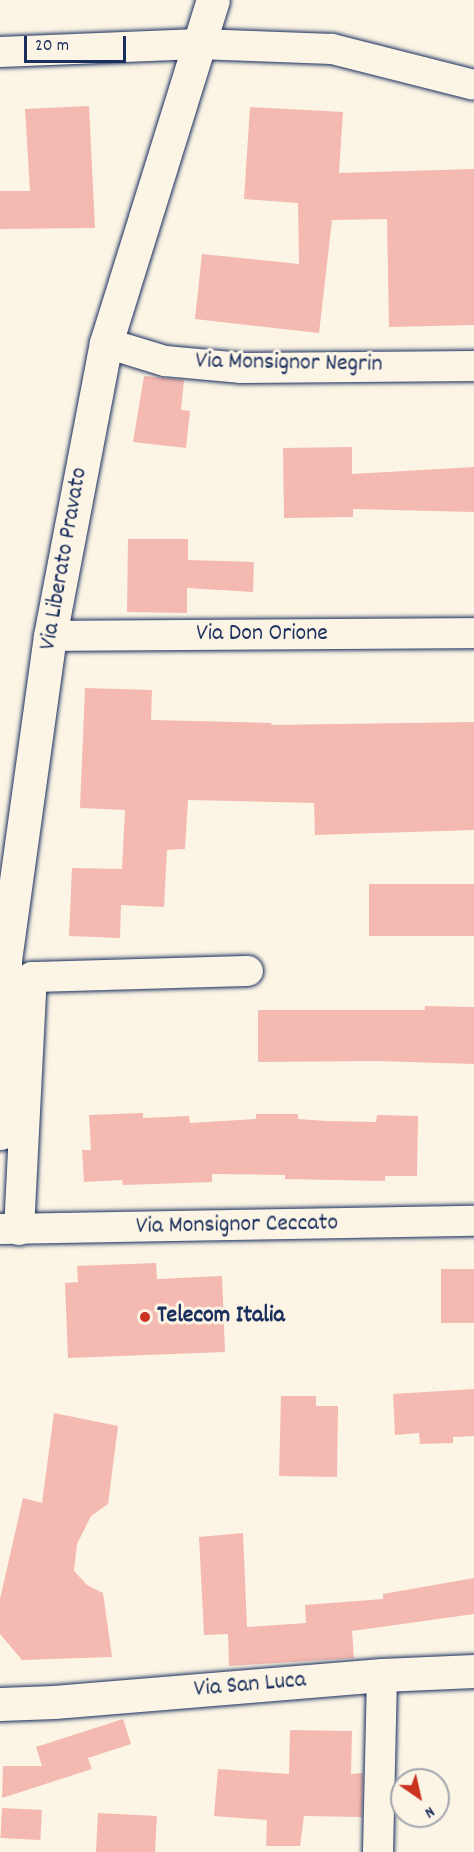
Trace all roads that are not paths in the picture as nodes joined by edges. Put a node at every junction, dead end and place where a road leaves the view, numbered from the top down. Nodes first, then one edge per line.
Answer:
1 (213, 0) edge
2 (199, 44) junction
3 (0, 52) edge
4 (474, 85) edge
5 (106, 343) junction
6 (474, 366) edge
7 (474, 633) edge
8 (50, 636) junction
9 (248, 971) dead end
10 (0, 1133) edge
11 (474, 1221) edge
12 (10, 1230) edge
13 (474, 1671) edge
14 (382, 1675) junction
15 (9, 1700) edge
16 (378, 1852) edge

1 - 2 street, Via Liberato Pravato
2 - 3 street
2 - 4 street
2 - 5 street, Via Liberato Pravato
5 - 6 street, Via Monsignor Negrin
5 - 8 street, Via Liberato Pravato
7 - 8 street, Via Don Orione
8 - 10 street, Via Liberato Pravato
9 - 12 street
11 - 12 street, Via Monsignor Ceccato
13 - 14 street, Via San Luca
14 - 15 street, Via San Luca
14 - 16 street

